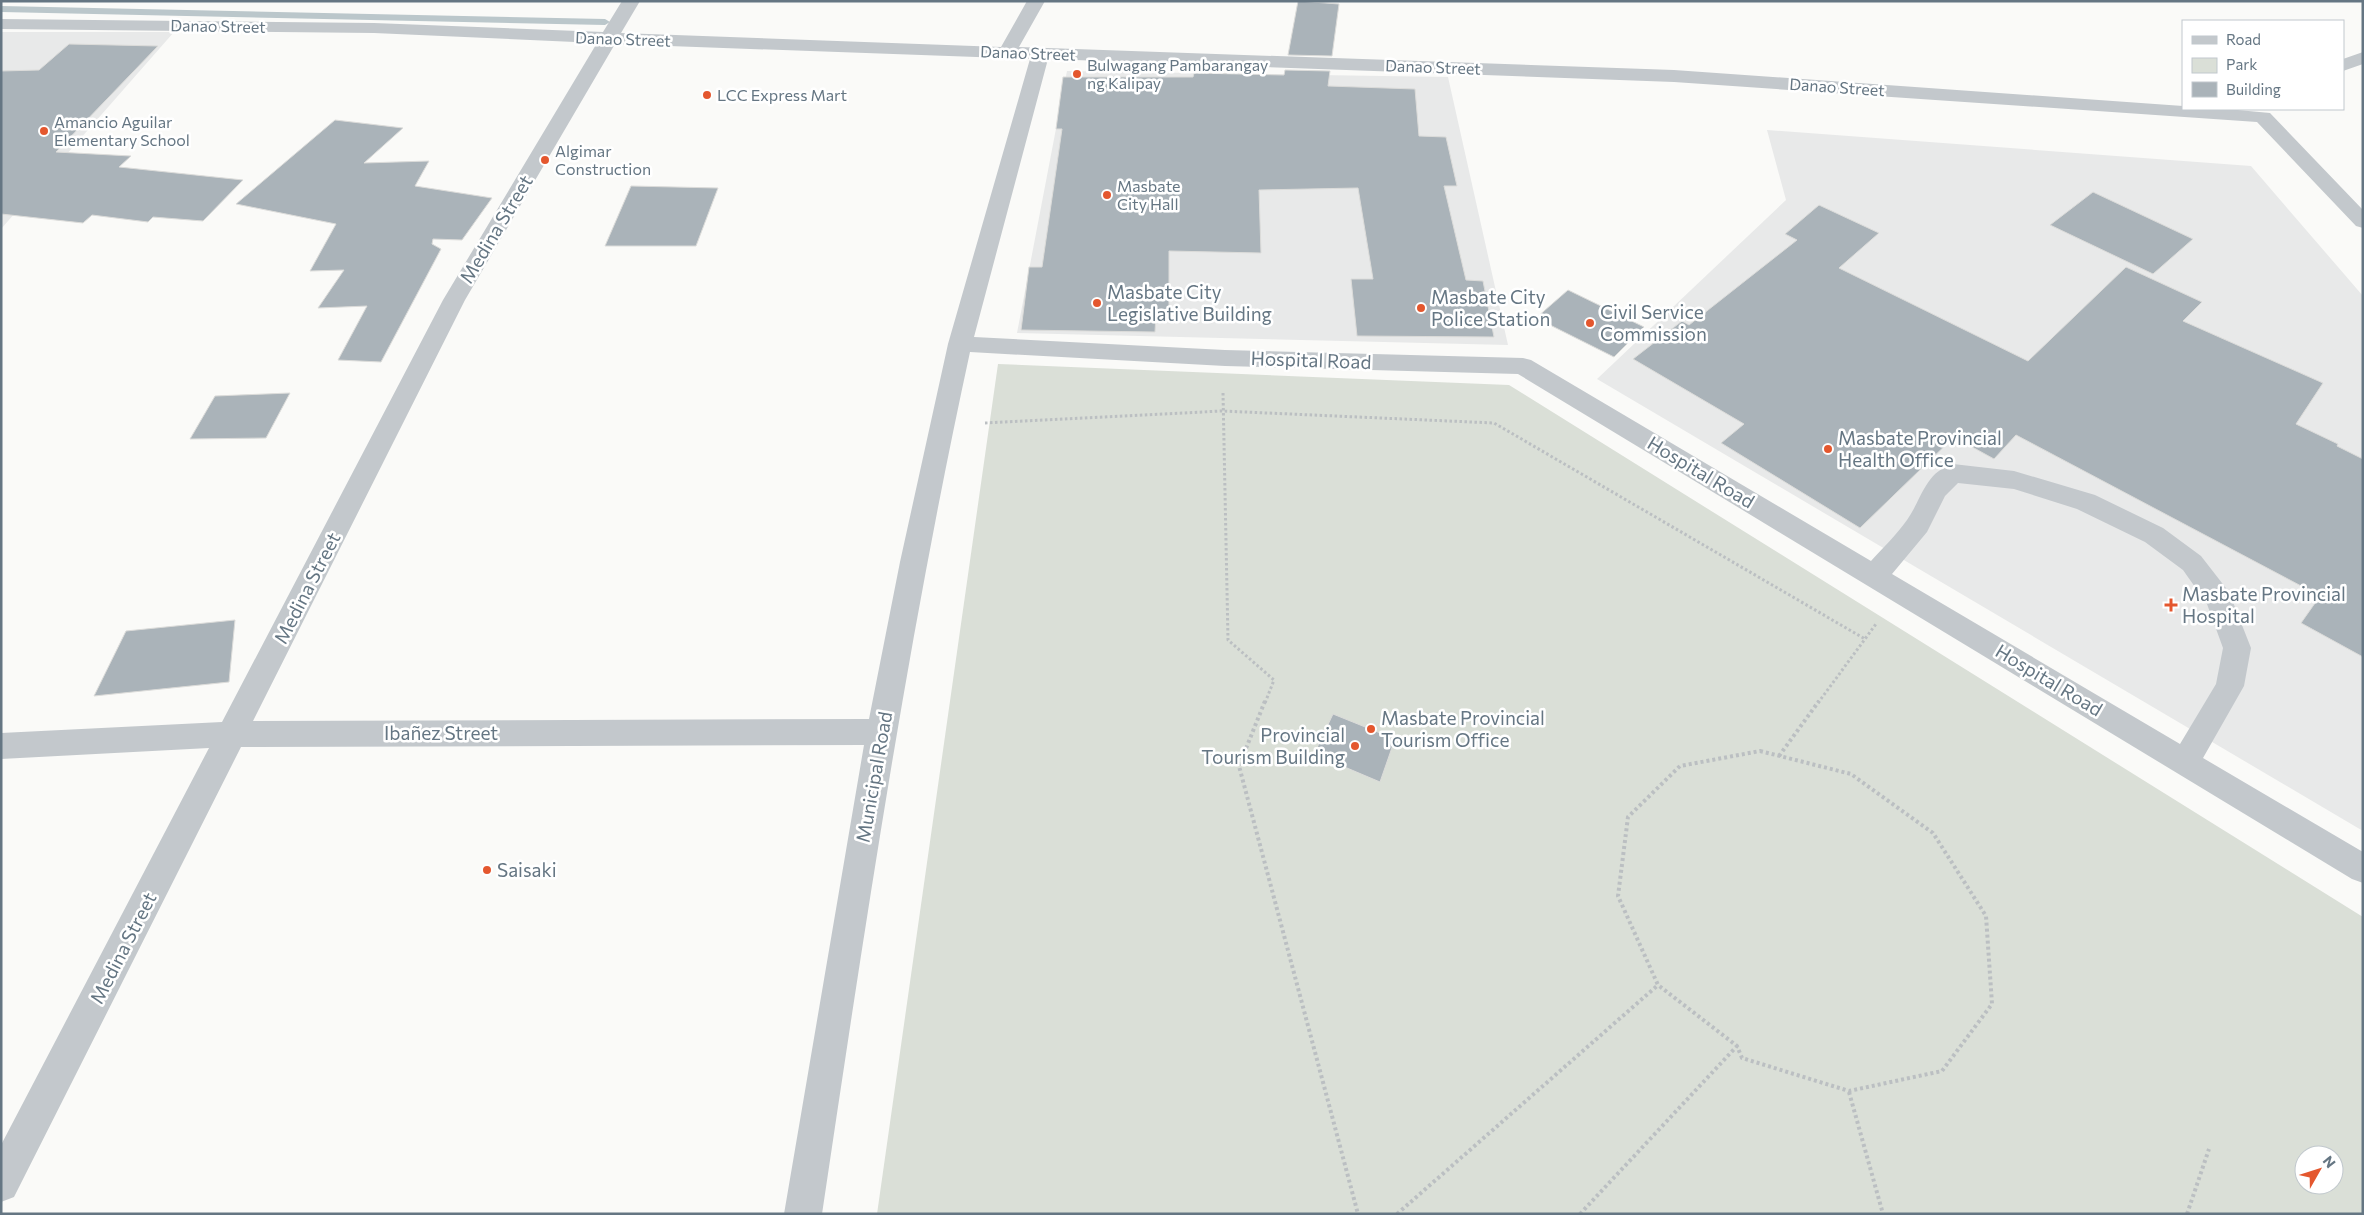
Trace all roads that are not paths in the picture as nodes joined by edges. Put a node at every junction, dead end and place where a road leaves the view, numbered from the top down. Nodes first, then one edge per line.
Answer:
1 (631, 1) edge
2 (1036, 1) edge
3 (1, 24) edge
4 (610, 38) junction
5 (1007, 52) junction
6 (1041, 53) junction
7 (2363, 56) edge
8 (2344, 66) edge
9 (2182, 108) edge
10 (2222, 110) edge
11 (2270, 113) edge
12 (2363, 222) edge
13 (960, 344) junction
14 (1874, 576) junction
15 (880, 732) junction
16 (233, 734) junction
17 (1, 746) edge
18 (2185, 762) junction
19 (2363, 869) edge
20 (1, 1184) edge
21 (803, 1214) edge

1 - 4 street, Medina Street
2 - 5 street
3 - 4 street, Danao Street
4 - 5 street, Danao Street
4 - 16 street, Medina Street
5 - 6 street, Danao Street
6 - 9 street, Danao Street
6 - 13 street, Municipal Road
7 - 8 street
10 - 11 street, Danao Street
11 - 12 street
13 - 14 street, Hospital Road
13 - 15 street, Municipal Road
14 - 18 street, Hospital Road
14 - 18 street
15 - 16 street, Ibañez Street
15 - 21 street, Municipal Road
16 - 17 street, Ibañez Street
16 - 20 street, Medina Street
18 - 19 street, Hospital Road

